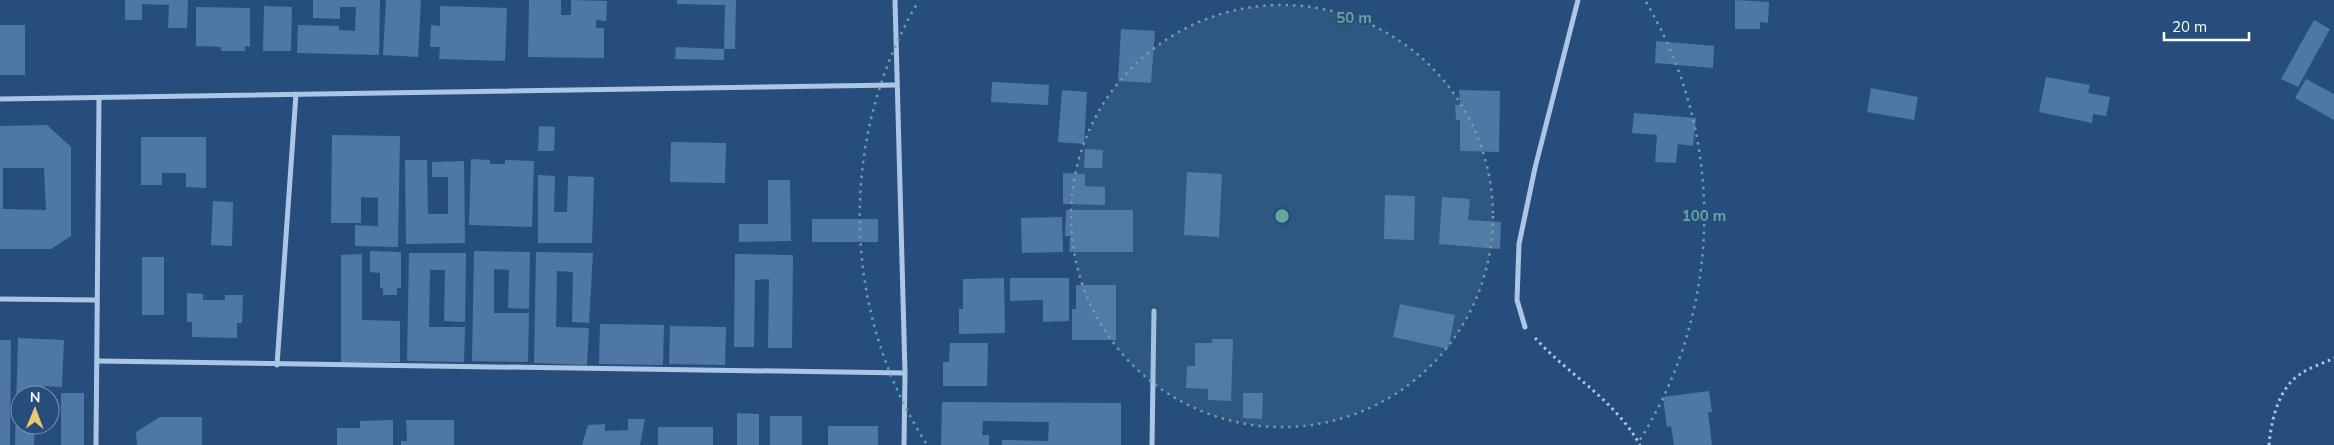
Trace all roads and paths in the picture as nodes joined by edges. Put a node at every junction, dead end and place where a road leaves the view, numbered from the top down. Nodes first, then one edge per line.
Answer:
1 (895, 0) edge
2 (1578, 0) edge
3 (896, 85) junction
4 (296, 94) junction
5 (99, 98) junction
6 (0, 99) edge
7 (0, 299) edge
8 (97, 300) junction
9 (1154, 311) dead end
10 (1525, 327) joint
11 (2334, 358) edge
12 (98, 362) junction
13 (277, 365) junction
14 (905, 373) junction
15 (96, 445) edge
16 (904, 445) edge
17 (1152, 445) edge
18 (1640, 445) edge
19 (2269, 445) edge

1 - 3 street
2 - 10 street
3 - 4 street
3 - 14 street
4 - 5 street
4 - 13 street
5 - 6 street
5 - 8 street
7 - 8 street
8 - 12 street
9 - 17 street
10 - 18 path
11 - 19 path
12 - 13 street
12 - 15 street
13 - 14 street
14 - 16 street

